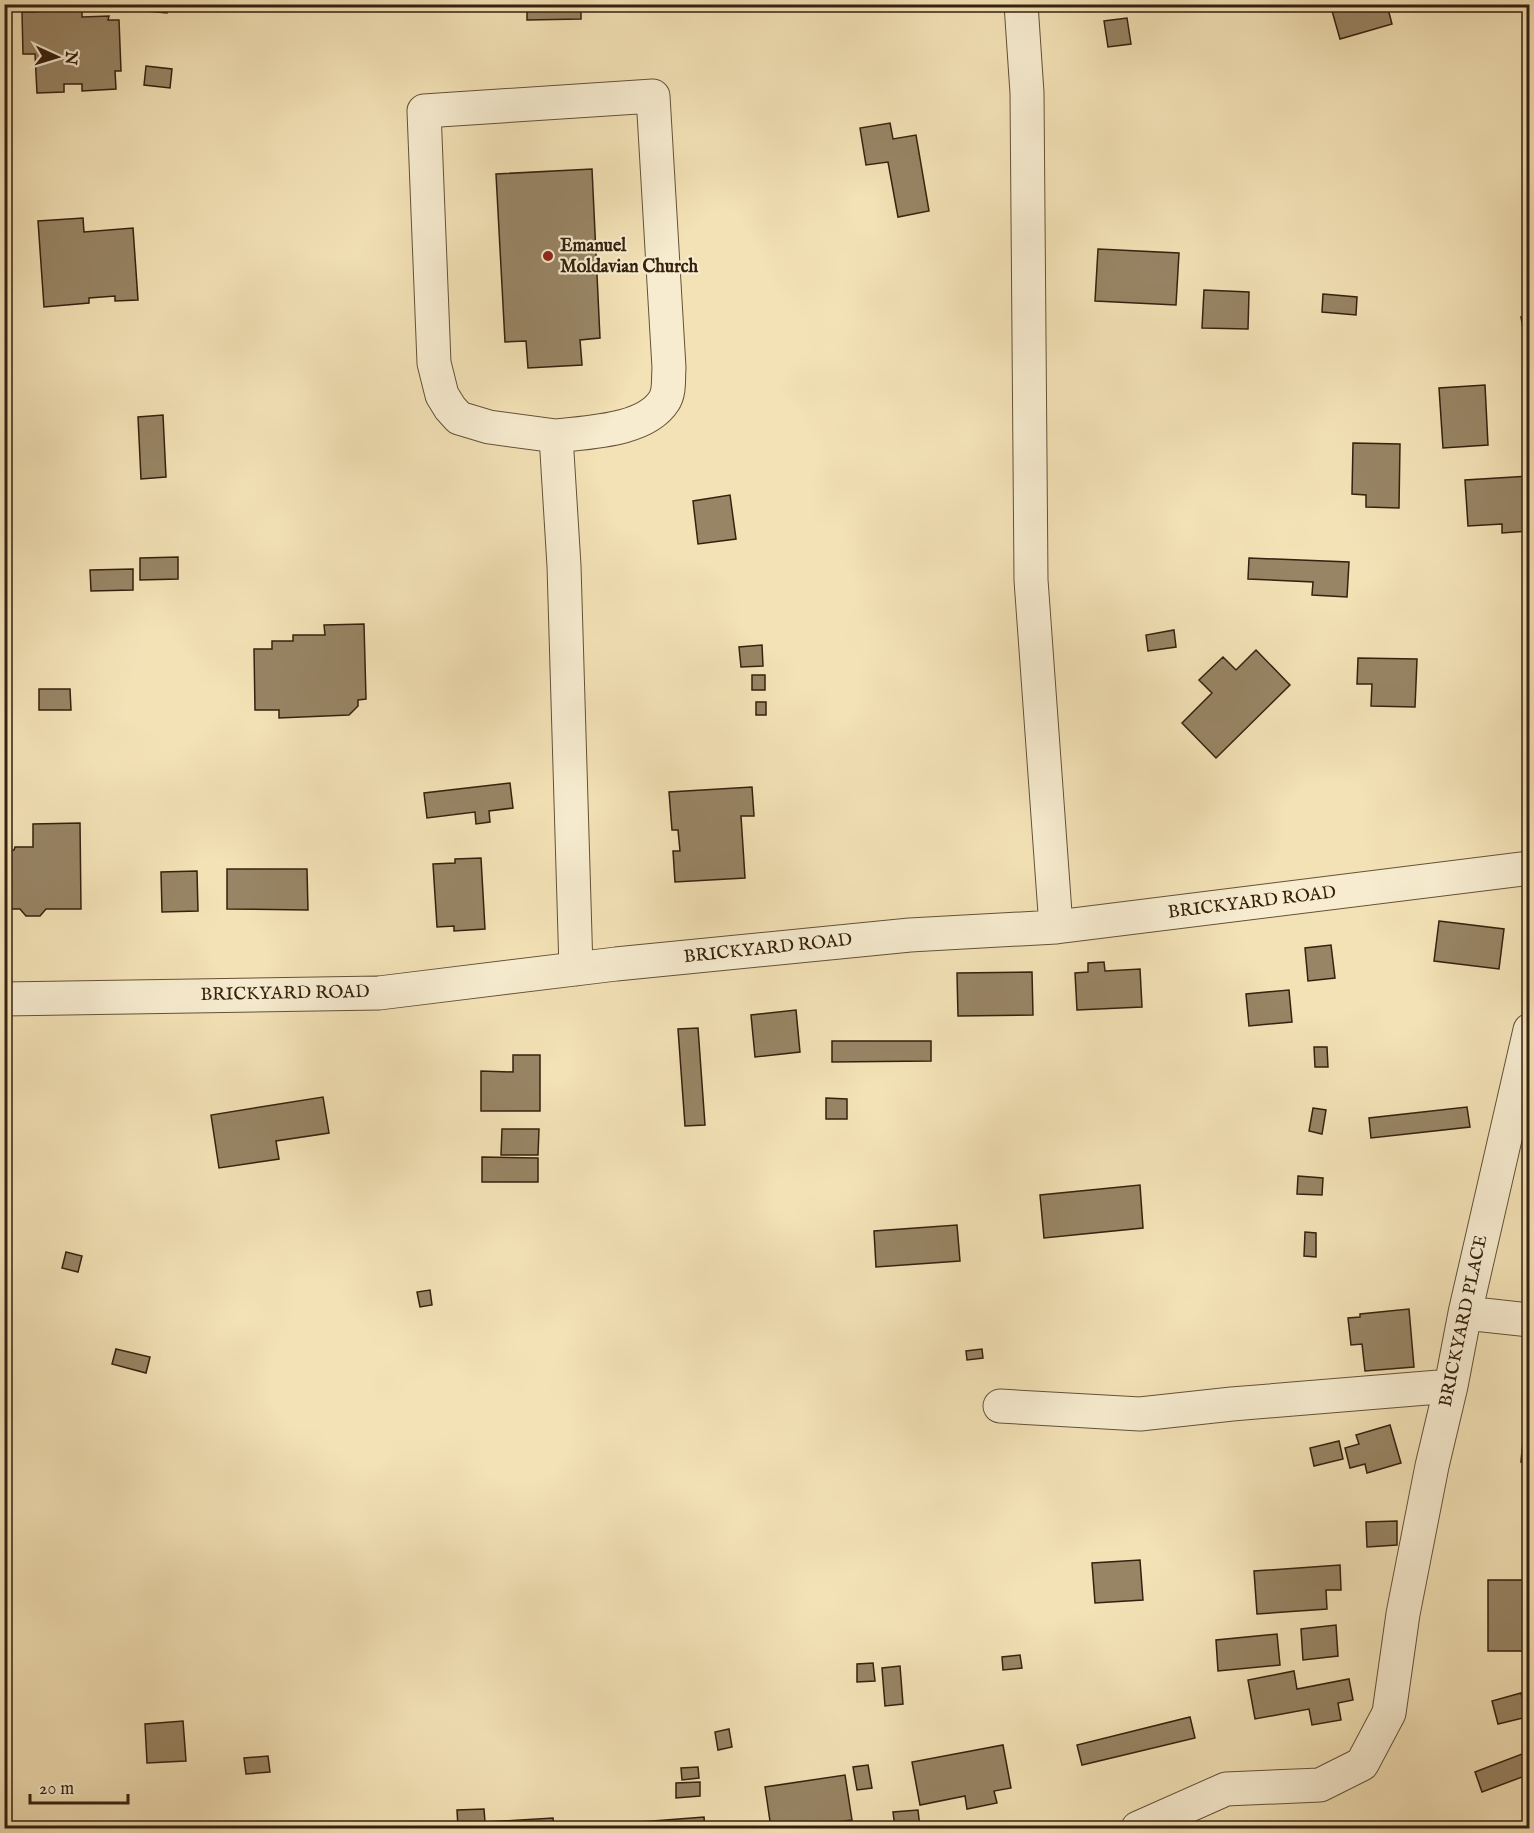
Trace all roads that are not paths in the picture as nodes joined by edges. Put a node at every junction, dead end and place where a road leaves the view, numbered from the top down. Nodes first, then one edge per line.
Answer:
1 (1021, 4) edge
2 (556, 436) junction
3 (1530, 868) edge
4 (1056, 927) junction
5 (576, 969) junction
6 (4, 999) edge
7 (1530, 1030) edge
8 (1465, 1313) junction
9 (1530, 1320) edge
10 (1451, 1386) junction
11 (1000, 1406) dead end
12 (1138, 1828) edge

1 - 4 street
2 - 2 street
2 - 5 street
3 - 4 street, BRICKYARD ROAD
4 - 5 street, BRICKYARD ROAD
5 - 6 street, BRICKYARD ROAD
7 - 8 street, BRICKYARD PLACE
8 - 9 street
8 - 10 street, BRICKYARD PLACE
10 - 11 street
10 - 12 street, BRICKYARD PLACE

